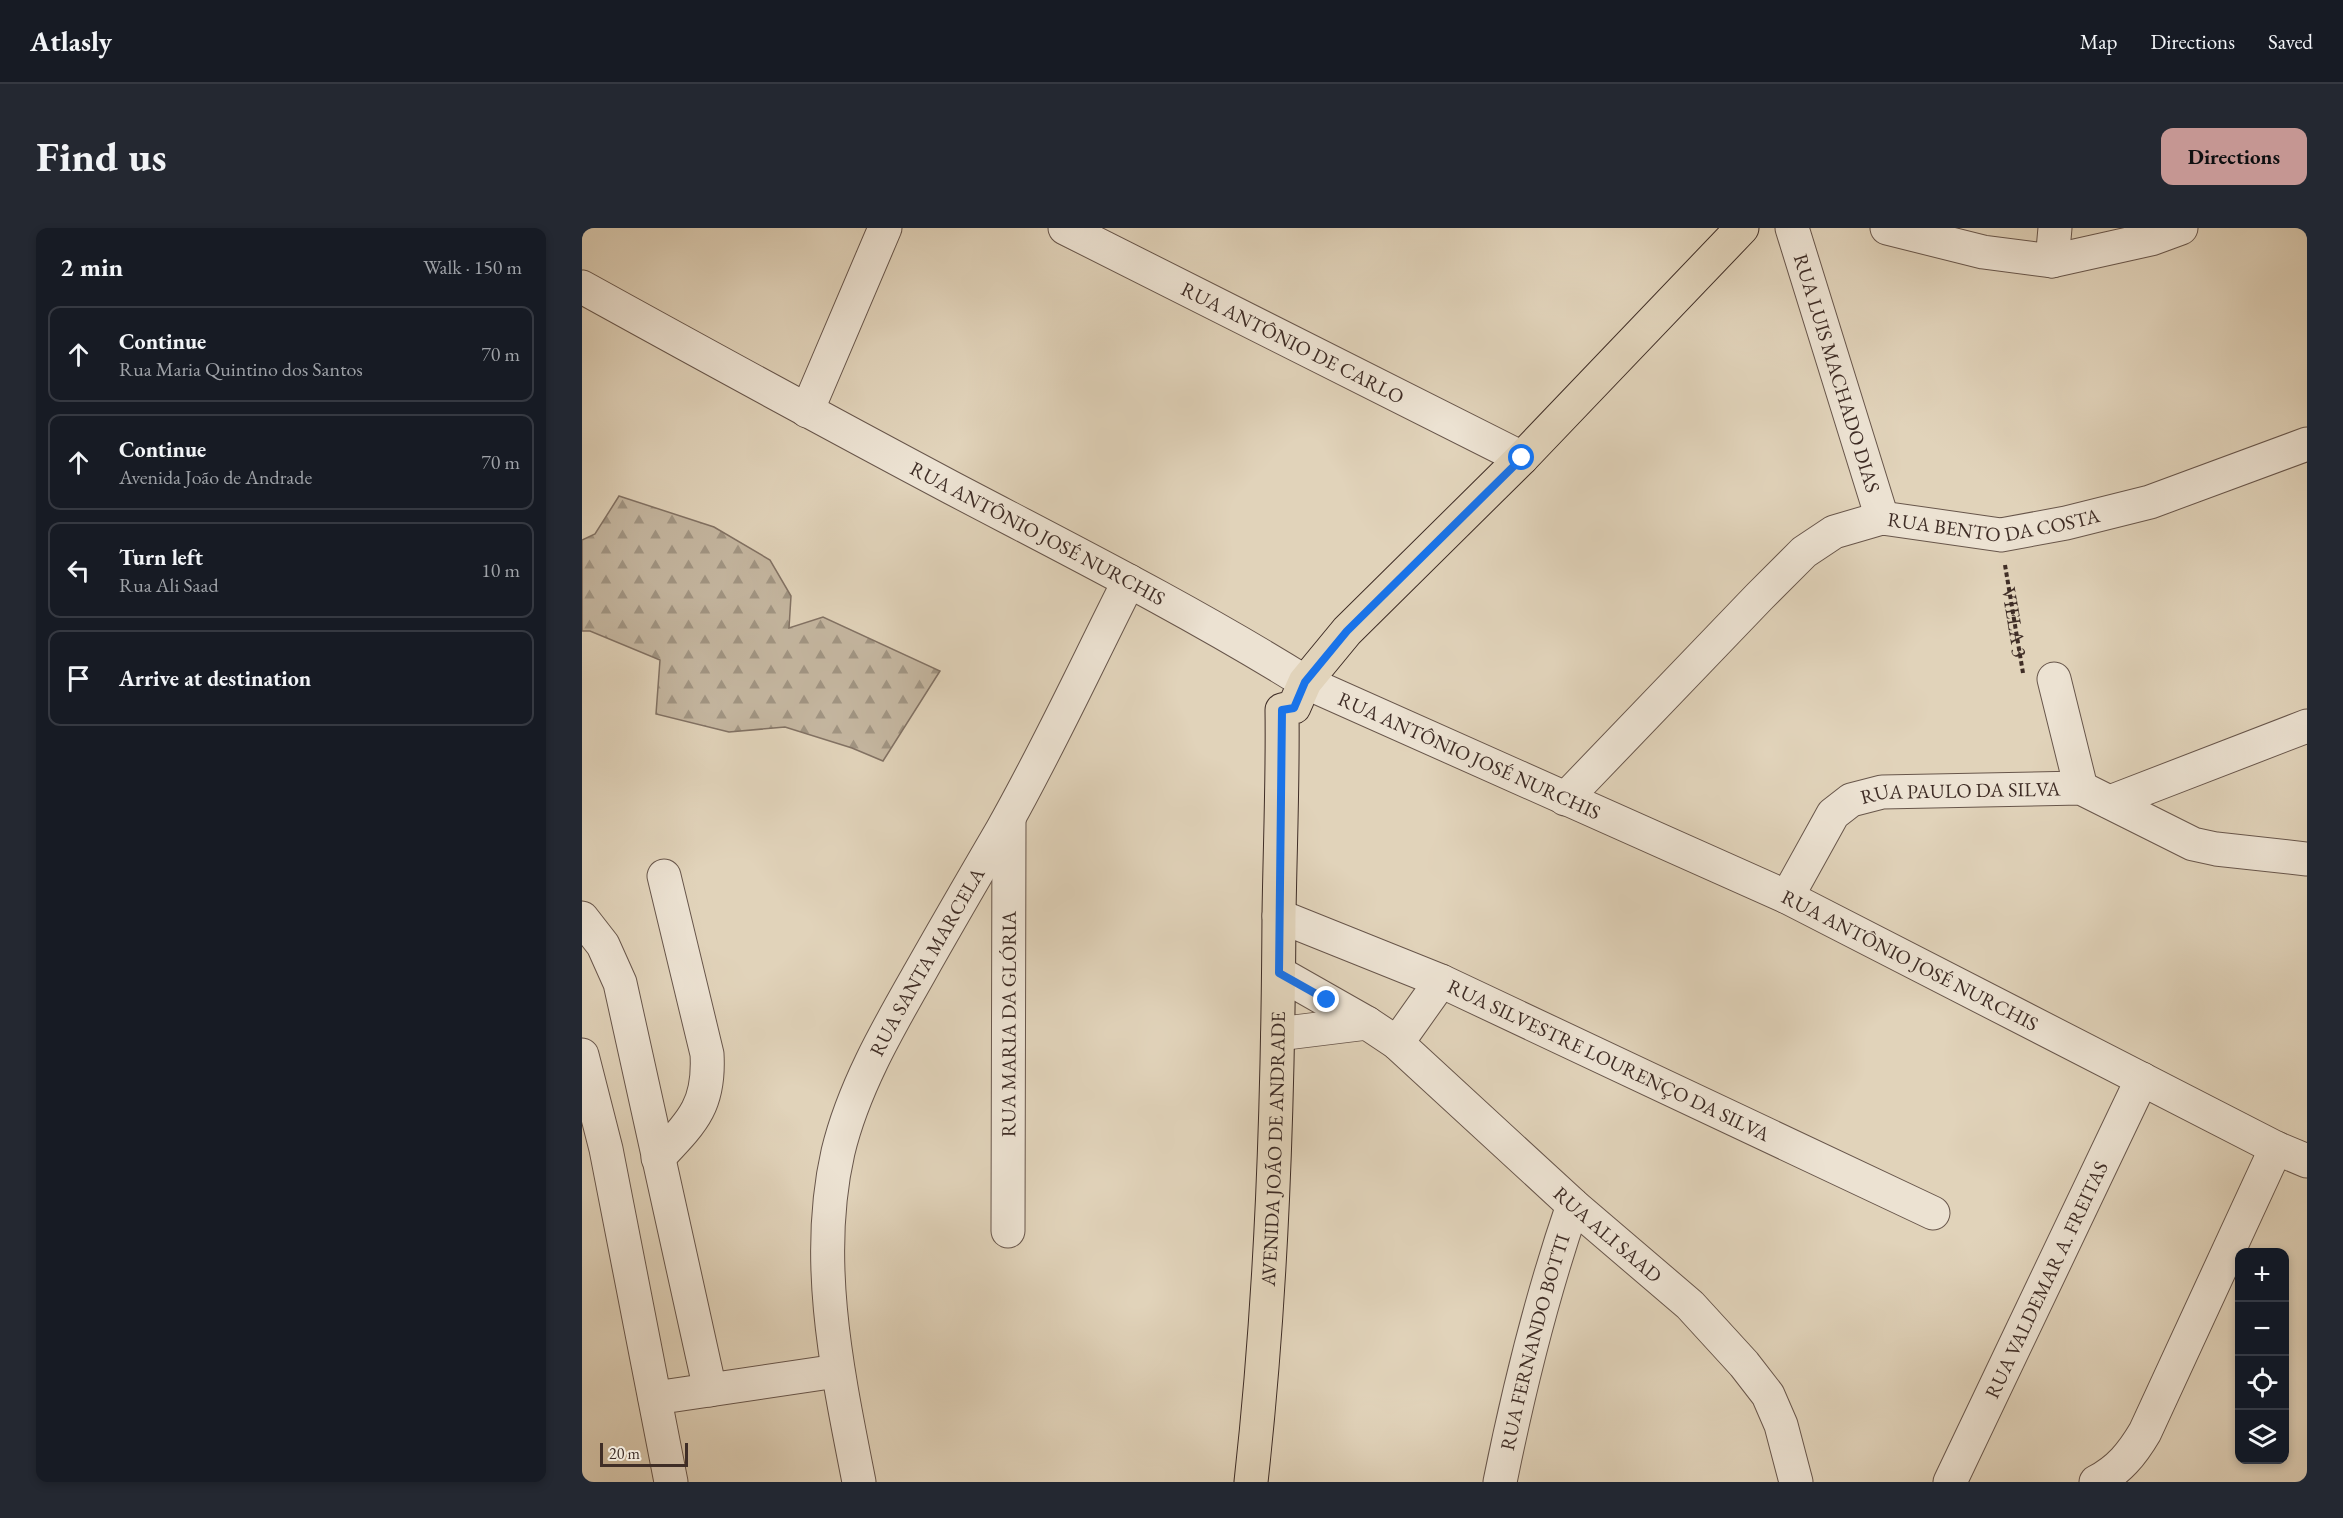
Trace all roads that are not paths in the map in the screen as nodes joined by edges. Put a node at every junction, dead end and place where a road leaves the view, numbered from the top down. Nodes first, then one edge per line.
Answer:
1 (885, 228) edge
2 (1065, 228) edge
3 (1742, 228) edge
4 (1792, 228) edge
5 (1887, 228) edge
6 (2055, 228) edge
7 (2181, 228) edge
8 (2052, 261) junction
9 (582, 286) edge
10 (807, 411) junction
11 (2307, 444) edge
12 (1522, 458) junction
13 (1882, 518) junction
14 (1129, 581) junction
15 (2054, 679) road end
16 (1305, 682) junction
17 (2307, 726) edge
18 (2096, 796) junction
19 (1565, 799) junction
20 (1009, 816) junction
21 (2307, 859) edge
22 (664, 876) dead end
23 (1787, 897) junction
24 (1280, 916) junction
25 (582, 918) edge
26 (1279, 973) junction
27 (1441, 981) junction
28 (1367, 1023) junction
29 (1278, 1034) junction
30 (1397, 1043) junction
31 (582, 1055) edge
32 (2142, 1080) junction
33 (2276, 1148) junction
34 (658, 1158) junction
35 (2307, 1161) edge
36 (1573, 1204) junction
37 (1933, 1213) dead end
38 (1008, 1231) dead end
39 (837, 1371) junction
40 (710, 1390) junction
41 (655, 1398) junction
42 (671, 1482) edge
43 (859, 1482) edge
44 (1251, 1482) edge
45 (1500, 1482) edge
46 (1796, 1482) edge
47 (1950, 1482) edge
48 (2096, 1482) edge

1 - 10 street
2 - 12 street, RUA ANTÔNIO DE CARLO
3 - 12 main road
4 - 13 street, RUA LUIS MACHADO DIAS
5 - 8 street
6 - 8 street
7 - 8 street
9 - 10 street, RUA ANTÔNIO JOSÉ NURCHIS
10 - 14 street, RUA ANTÔNIO JOSÉ NURCHIS
11 - 13 street, RUA BENTO DA COSTA
12 - 16 main road
13 - 19 street, RUA BENTO DA COSTA
14 - 16 street, RUA ANTÔNIO JOSÉ NURCHIS
14 - 20 street, RUA SANTA MARCELA
15 - 18 street
16 - 19 street, RUA ANTÔNIO JOSÉ NURCHIS
16 - 24 main road, AVENIDA JOÃO DE ANDRADE
17 - 18 street, RUA PAULO DA SILVA
18 - 21 street
18 - 23 street, RUA PAULO DA SILVA
19 - 23 street, RUA ANTÔNIO JOSÉ NURCHIS
20 - 38 street, RUA MARIA DA GLÓRIA
20 - 39 street, RUA SANTA MARCELA
22 - 34 street
23 - 32 street, RUA ANTÔNIO JOSÉ NURCHIS
24 - 26 main road, AVENIDA JOÃO DE ANDRADE
24 - 27 street, RUA SILVESTRE LOURENÇO DA SILVA
25 - 34 street
26 - 28 street, RUA ALI SAAD
26 - 29 main road, AVENIDA JOÃO DE ANDRADE
27 - 30 street
27 - 37 street, RUA SILVESTRE LOURENÇO DA SILVA
28 - 29 street
28 - 30 street, RUA ALI SAAD
29 - 44 main road, AVENIDA JOÃO DE ANDRADE
30 - 36 street, RUA ALI SAAD
31 - 41 street
32 - 33 street, RUA ANTÔNIO JOSÉ NURCHIS
32 - 47 street, RUA VALDEMAR A. FREITAS
33 - 35 street, RUA ANTÔNIO JOSÉ NURCHIS
33 - 48 street
34 - 40 street
36 - 45 street, RUA FERNANDO BOTTI
36 - 46 street, RUA ALI SAAD
39 - 40 street
39 - 43 street, RUA SANTA MARCELA
40 - 41 street
41 - 42 street

